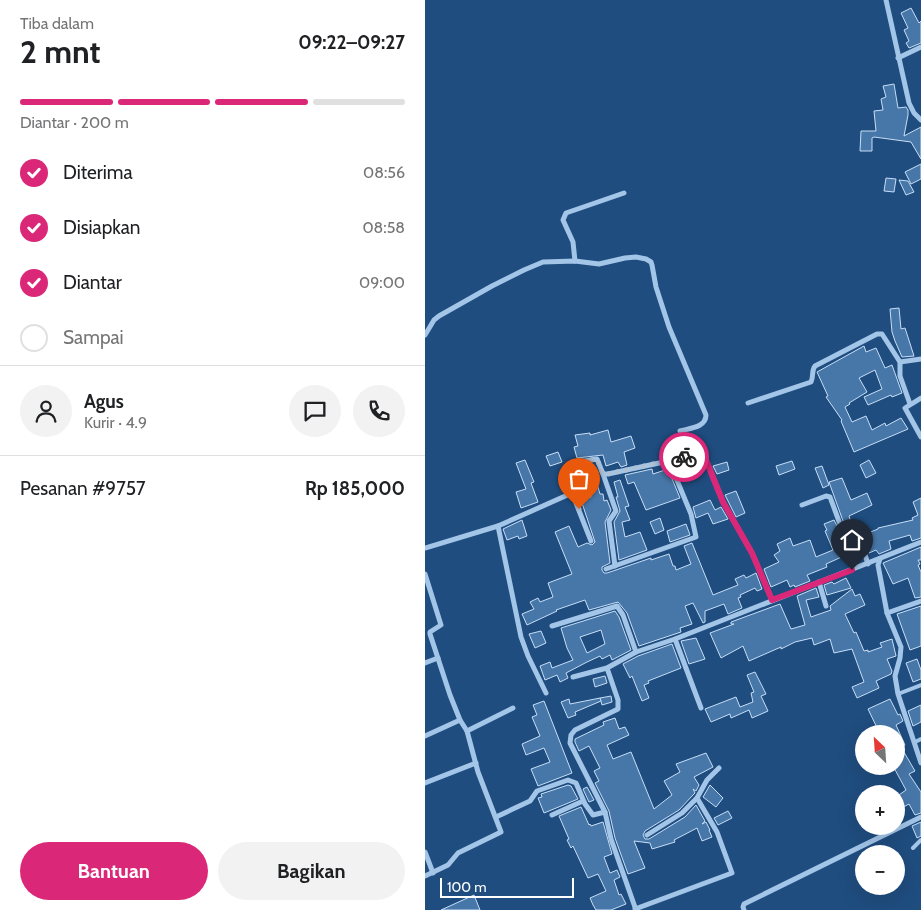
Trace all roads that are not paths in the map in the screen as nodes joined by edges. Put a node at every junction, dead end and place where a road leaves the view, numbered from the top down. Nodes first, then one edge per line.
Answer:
1 (886, 0) edge
2 (921, 47) edge
3 (899, 58) junction
4 (921, 120) edge
5 (624, 193) dead end
6 (575, 261) junction
7 (425, 336) edge
8 (921, 359) edge
9 (900, 362) junction
10 (921, 398) edge
11 (748, 403) dead end
12 (910, 404) junction
13 (681, 431) dead end
14 (921, 437) edge
15 (669, 461) junction
16 (603, 474) junction
17 (572, 493) junction
18 (802, 505) dead end
19 (498, 526) junction
20 (591, 541) dead end
21 (921, 542) edge
22 (425, 548) edge
23 (880, 559) junction
24 (868, 564) junction
25 (615, 566) junction
26 (606, 569) dead end
27 (425, 574) edge
28 (819, 582) junction
29 (772, 600) junction
30 (921, 601) edge
31 (826, 606) dead end
32 (887, 613) junction
33 (552, 626) dead end
34 (675, 640) junction
35 (636, 652) junction
36 (438, 658) junction
37 (425, 663) edge
38 (607, 668) junction
39 (573, 677) dead end
40 (921, 685) edge
41 (546, 693) dead end
42 (898, 694) junction
43 (513, 708) dead end
44 (701, 708) dead end
45 (460, 720) junction
46 (467, 731) junction
47 (425, 736) edge
48 (921, 739) edge
49 (915, 742) junction
50 (476, 763) junction
51 (921, 763) edge
52 (719, 768) dead end
53 (425, 784) edge
54 (697, 798) junction
55 (583, 801) junction
56 (605, 812) junction
57 (552, 815) dead end
58 (496, 817) junction
59 (921, 817) edge
60 (647, 835) dead end
61 (921, 840) edge
62 (913, 848) dead end
63 (425, 852) edge
64 (433, 873) junction
65 (425, 876) edge
66 (636, 909) edge
67 (744, 910) edge

1 - 3 street
2 - 3 street
3 - 4 street
5 - 6 street
6 - 7 street
6 - 13 street
8 - 9 street
9 - 11 street
9 - 12 street
10 - 12 street
12 - 14 street
15 - 16 street
15 - 25 street
15 - 29 street
16 - 17 street
16 - 25 street
17 - 19 street
17 - 20 street
18 - 24 street
19 - 22 street
19 - 41 street
21 - 23 street
23 - 24 street
23 - 32 street
24 - 28 street
25 - 26 street
27 - 36 street
28 - 29 street
28 - 31 street
29 - 34 street
30 - 32 street
32 - 42 street
33 - 35 street
34 - 35 street
34 - 44 street
35 - 38 street
36 - 37 street
36 - 45 street
38 - 39 street
38 - 56 street
40 - 42 lane
42 - 49 street
43 - 46 street
45 - 46 street
45 - 47 street
46 - 50 street
48 - 49 lane
49 - 51 street
50 - 53 street
50 - 58 street
52 - 54 street
54 - 60 street
54 - 66 street
55 - 56 street
55 - 57 street
55 - 58 street
56 - 66 street
58 - 64 street
59 - 67 street
61 - 62 lane
63 - 64 street
64 - 65 street

